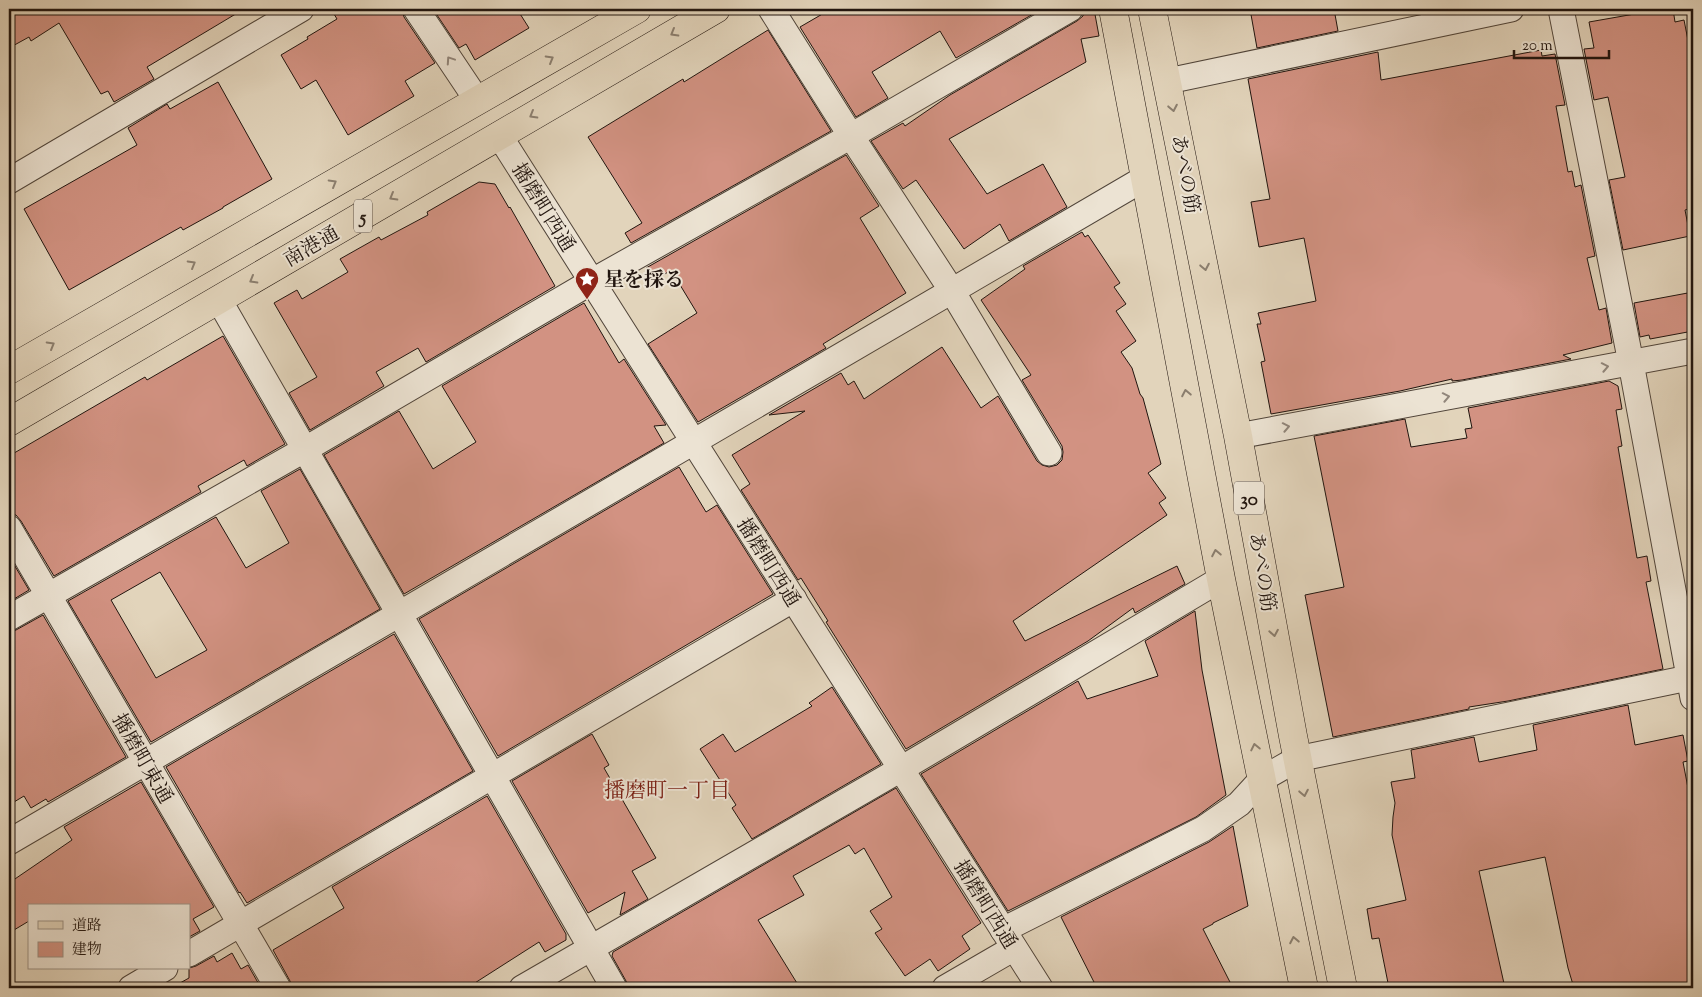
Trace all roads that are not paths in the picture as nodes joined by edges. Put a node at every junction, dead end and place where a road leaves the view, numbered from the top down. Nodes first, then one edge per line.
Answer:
1 (301, 9) edge
2 (416, 9) edge
3 (637, 9) edge
4 (716, 9) edge
5 (771, 9) edge
6 (1070, 9) edge
7 (1113, 9) edge
8 (1152, 9) edge
9 (1511, 9) edge
10 (1561, 9) edge
11 (1168, 81) junction
12 (477, 100) junction
13 (499, 135) junction
14 (851, 136) junction
15 (1145, 178) junction
16 (9, 181) edge
17 (591, 282) junction
18 (952, 291) junction
19 (219, 300) junction
20 (1693, 351) edge
21 (1631, 363) junction
22 (9, 370) edge
23 (9, 422) edge
24 (1238, 436) junction
25 (694, 442) junction
26 (304, 450) junction
27 (1049, 453) dead end
28 (9, 528) edge
29 (1221, 579) junction
30 (47, 595) junction
31 (794, 599) junction
32 (398, 615) junction
33 (9, 618) edge
34 (1692, 684) edge
35 (1298, 758) junction
36 (145, 763) junction
37 (901, 768) junction
38 (492, 776) junction
39 (1262, 778) junction
40 (9, 842) edge
41 (240, 924) junction
42 (1009, 939) junction
43 (590, 949) junction
44 (190, 953) edge
45 (162, 970) edge
46 (131, 988) edge
47 (278, 988) edge
48 (522, 988) edge
49 (614, 988) edge
50 (946, 988) edge
51 (1040, 988) edge
52 (1304, 988) edge
53 (1343, 988) edge

1 - 16 street
12 -> 2 street
12 -> 3 main road, 5
4 -> 13 main road, 南港通 / 5
5 - 14 street
6 - 14 street
7 - 15 main road, あべの筋 / 30
8 - 11 main road, あべの筋 / 30
9 - 11 street
10 - 21 street
11 -> 24 main road, あべの筋 / 30
22 -> 12 main road, 5
13 - 17 street, 播磨町西通
13 -> 19 main road, 南港通 / 5
14 - 17 street
14 - 18 street
15 - 18 street
29 -> 15 main road, あべの筋 / 30
17 - 25 street, 播磨町西通
17 - 26 street
18 - 25 street
18 - 27 street
19 - 23 main road, 南港通 / 5
19 - 26 street
20 - 21 street
24 -> 21 street
21 - 34 street
24 -> 35 main road, あべの筋 / 30
25 - 31 street, 播磨町西通
25 - 32 street
26 - 30 street
26 - 32 street
28 - 30 street, 播磨町東通
29 - 37 street
39 -> 29 main road, あべの筋 / 30
30 - 33 street
30 - 36 street, 播磨町東通
31 - 37 street, 播磨町西通
31 - 38 street
32 - 36 street
32 - 38 street
34 - 35 street
35 - 39 street
35 -> 53 main road, あべの筋 / 30
36 - 40 street
36 - 41 street, 播磨町東通
37 - 42 street, 播磨町西通
37 - 43 street
38 - 41 street
38 - 43 street
39 - 42 street
52 -> 39 main road, あべの筋 / 30
41 - 44 street
41 - 47 street, 播磨町東通
42 - 50 street
42 - 51 street, 播磨町西通
43 - 48 street
43 - 49 street
45 - 46 street

